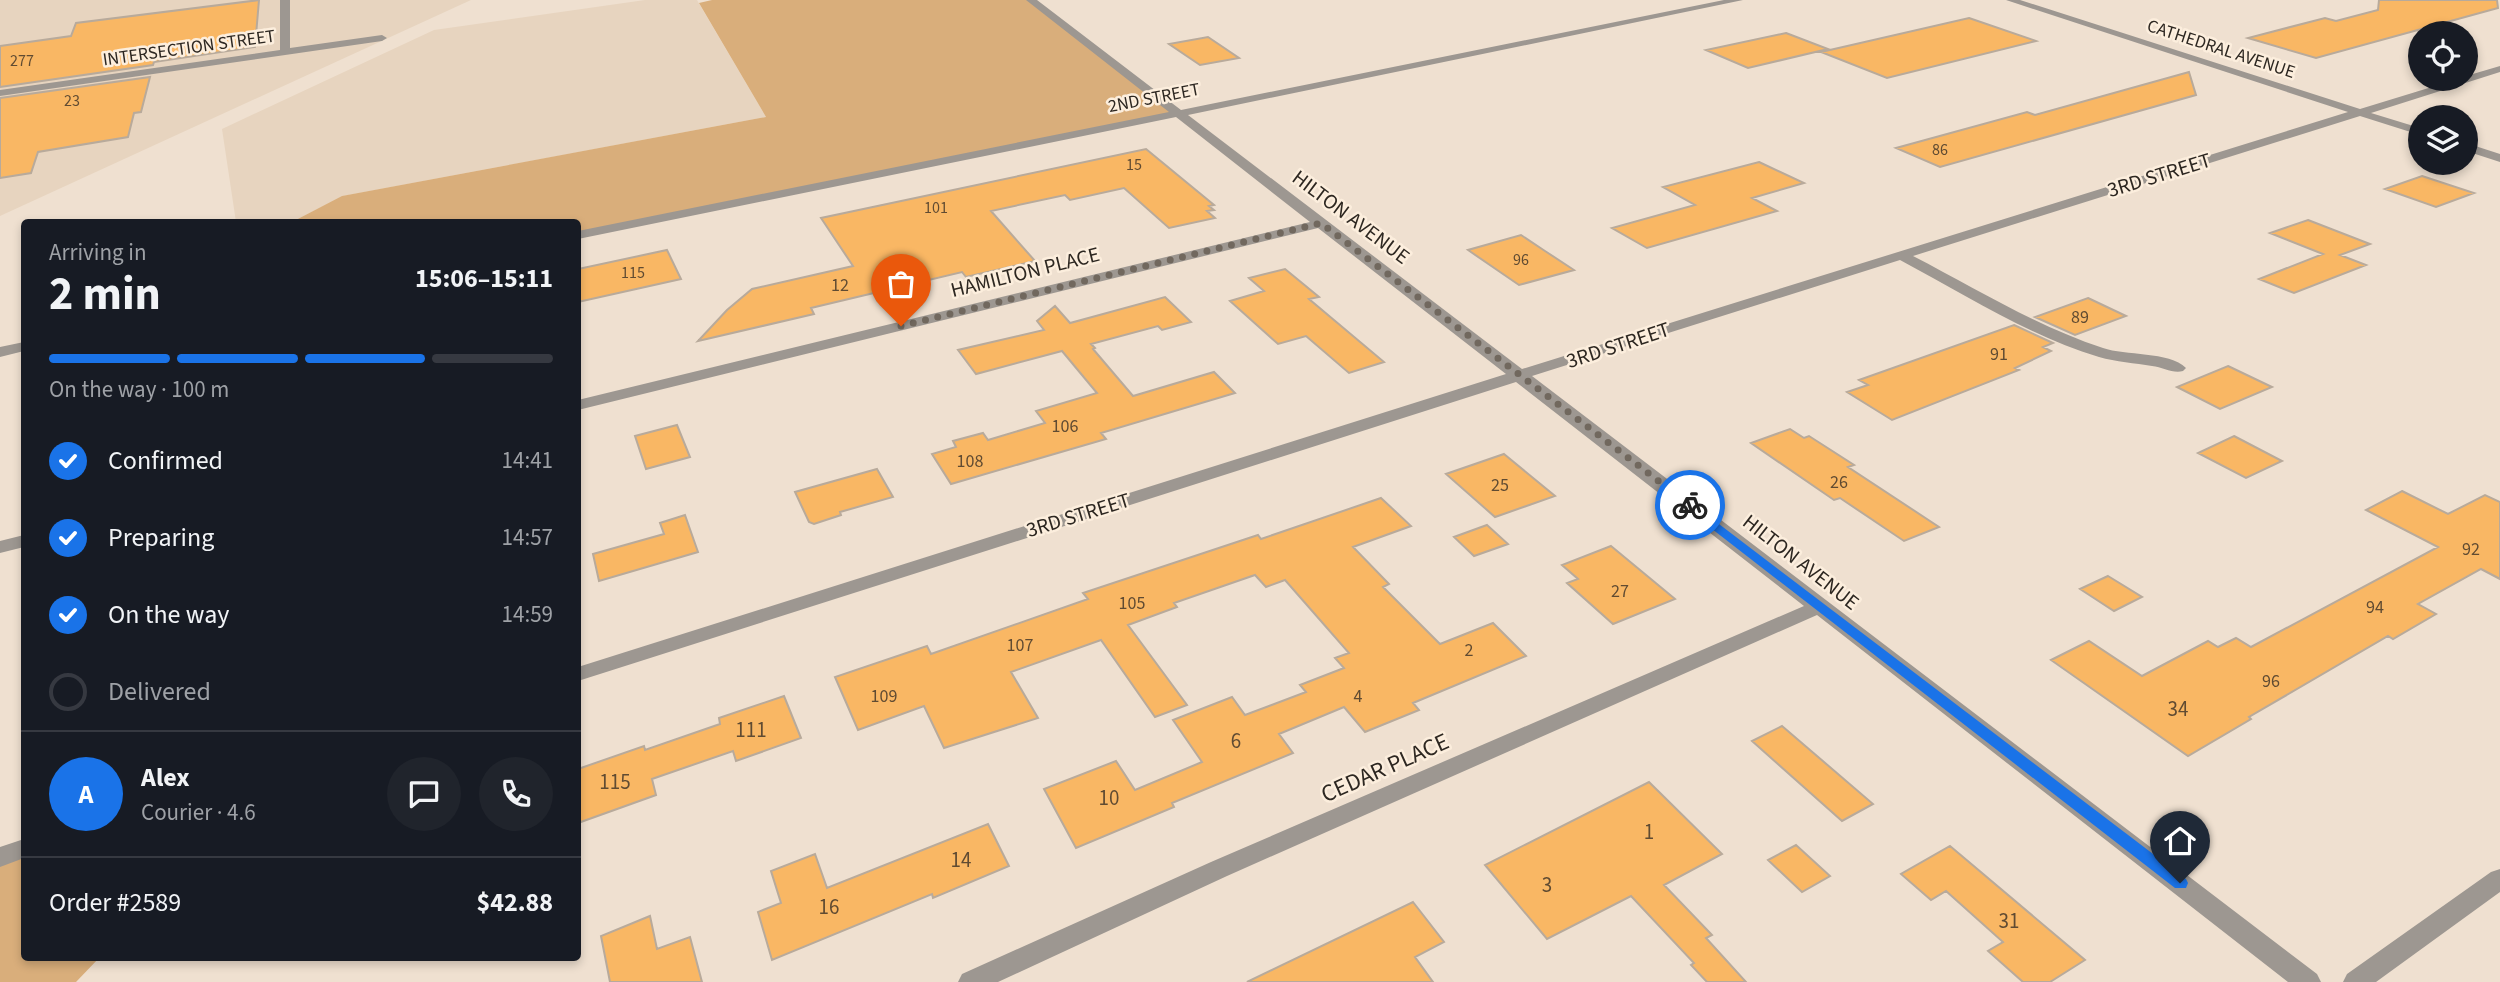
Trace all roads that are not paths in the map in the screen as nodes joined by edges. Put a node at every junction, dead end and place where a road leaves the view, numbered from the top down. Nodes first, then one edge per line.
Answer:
1 (285, 0) edge
2 (1031, 0) edge
3 (1738, 0) edge
4 (2011, 0) edge
5 (382, 38) dead end
6 (285, 52) junction
7 (2500, 69) edge
8 (0, 93) edge
9 (1178, 113) junction
10 (2360, 113) junction
11 (2408, 128) edge
12 (2478, 151) edge
13 (2500, 158) edge
14 (1321, 223) junction
15 (581, 234) edge
16 (1901, 255) junction
17 (21, 348) edge
18 (0, 352) edge
19 (2178, 368) dead end
20 (1522, 376) junction
21 (581, 404) edge
22 (21, 542) edge
23 (0, 547) edge
24 (1821, 606) junction
25 (581, 673) edge
26 (21, 850) edge
27 (0, 857) edge
28 (2500, 879) edge
29 (971, 982) edge
30 (2308, 982) edge
31 (2356, 982) edge

1 - 6 street
2 - 9 street, HILTON AVENUE
3 - 9 street, 2ND STREET
4 - 10 street, CATHEDRAL AVENUE
5 - 6 street, INTERSECTION STREET
6 - 8 street, INTERSECTION STREET
7 - 10 street, 3RD STREET
9 - 14 street, HILTON AVENUE
9 - 15 street, 2ND STREET
10 - 11 street, CATHEDRAL AVENUE
10 - 16 street, 3RD STREET
12 - 13 street
14 - 20 street, HILTON AVENUE
14 - 21 street, HAMILTON PLACE
16 - 19 street
16 - 20 street, 3RD STREET
17 - 18 street
20 - 24 street, HILTON AVENUE
20 - 25 street, 3RD STREET
22 - 23 street
24 - 29 street, CEDAR PLACE
24 - 30 street, HILTON AVENUE
26 - 27 street
28 - 31 street

